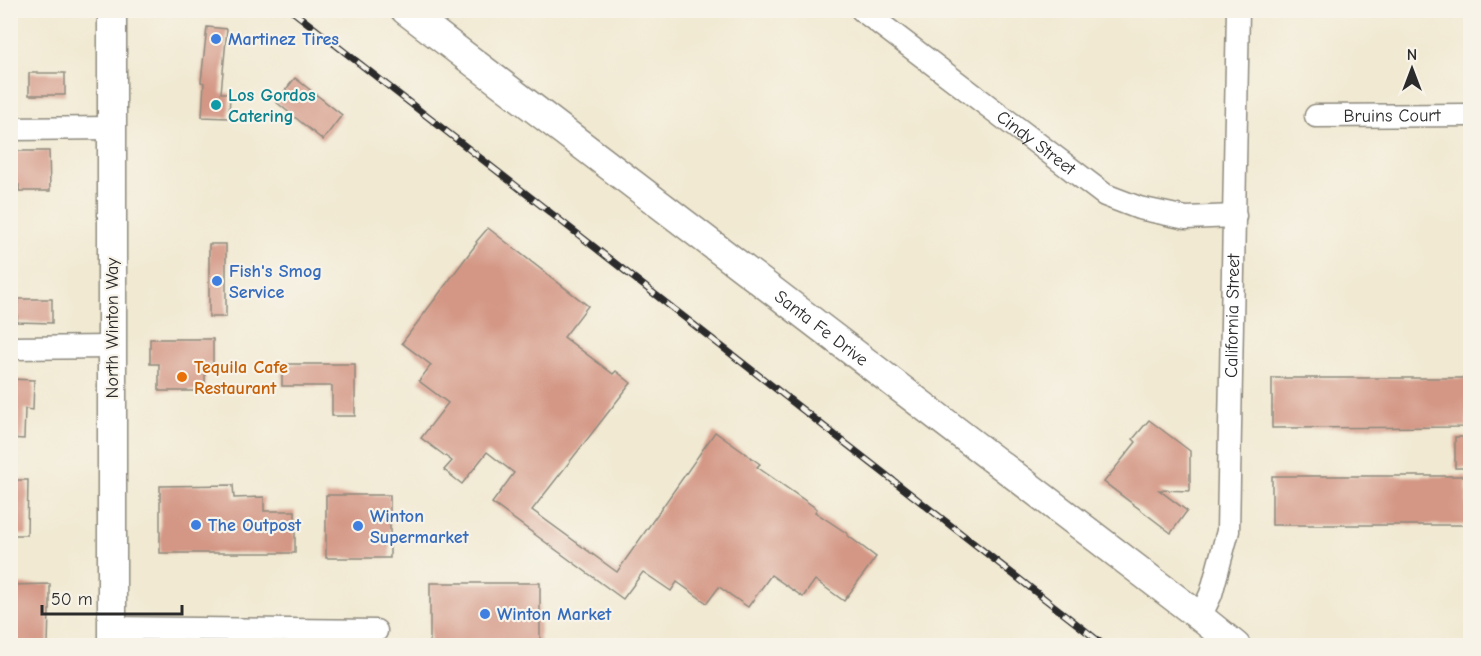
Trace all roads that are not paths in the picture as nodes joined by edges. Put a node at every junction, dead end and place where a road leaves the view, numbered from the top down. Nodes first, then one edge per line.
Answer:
1 (112, 10) edge
2 (405, 10) edge
3 (862, 10) edge
4 (1238, 10) edge
5 (433, 21) edge
6 (1470, 115) edge
7 (1316, 116) dead end
8 (112, 128) junction
9 (10, 129) edge
10 (1235, 216) junction
11 (112, 347) junction
12 (10, 348) edge
13 (1200, 617) junction
14 (376, 631) dead end
15 (112, 637) edge
16 (1236, 645) edge

1 - 8 main road, North Winton Way
2 - 5 main road, Santa Fe Drive
3 - 10 street, Cindy Street
4 - 10 street, California Street
5 - 13 main road, Santa Fe Drive
6 - 7 street, Bruins Court
8 - 9 street
8 - 11 main road, North Winton Way
10 - 13 street, California Street
11 - 12 street
11 - 15 main road, North Winton Way
13 - 16 main road, Santa Fe Drive
14 - 15 street

